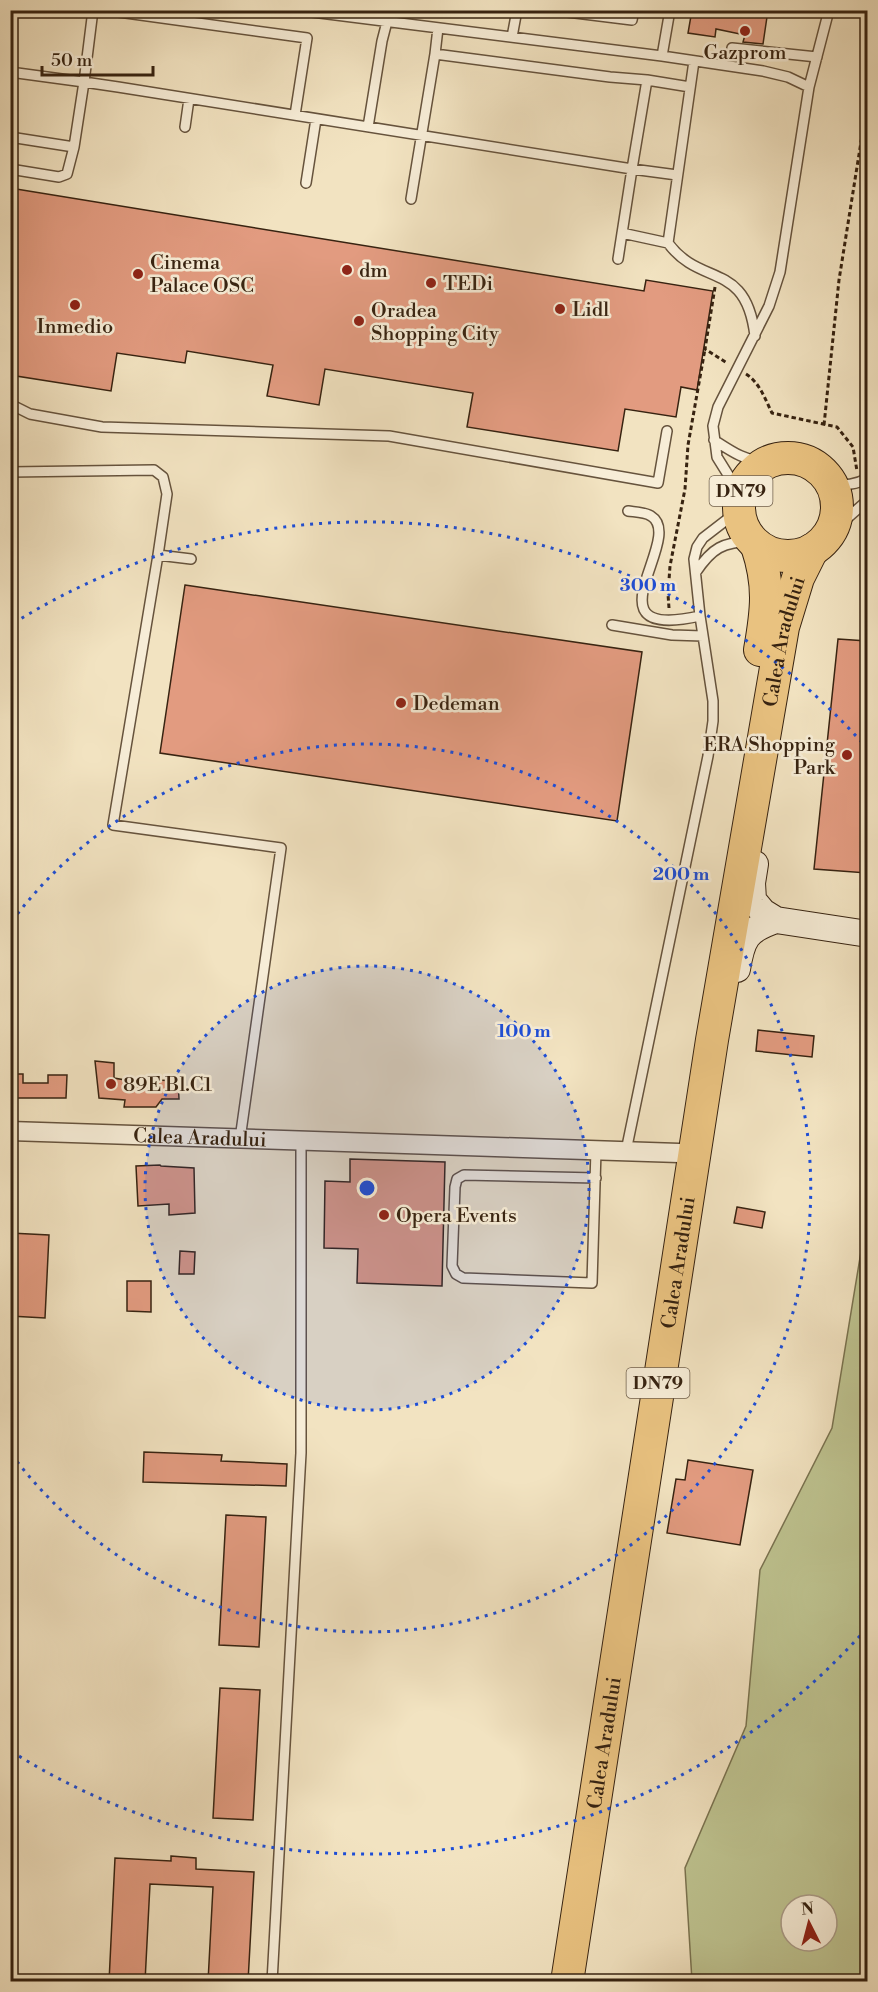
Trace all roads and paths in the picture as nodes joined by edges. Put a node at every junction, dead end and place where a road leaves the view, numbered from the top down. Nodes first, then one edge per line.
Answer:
1 (93, 10) edge
2 (104, 10) edge
3 (296, 10) edge
4 (390, 10) edge
5 (517, 10) edge
6 (551, 10) edge
7 (634, 10) edge
8 (670, 10) edge
9 (829, 10) edge
10 (388, 22) junction
11 (438, 28) junction
12 (512, 37) junction
13 (732, 48) dead end
14 (435, 54) junction
15 (662, 56) junction
16 (818, 57) junction
17 (694, 61) junction
18 (10, 72) edge
19 (647, 80) junction
20 (84, 82) junction
21 (690, 87) junction
22 (809, 87) junction
23 (867, 98) edge
24 (189, 99) junction
25 (295, 115) junction
26 (316, 119) junction
27 (185, 127) dead end
28 (368, 127) junction
29 (420, 135) junction
30 (10, 137) edge
31 (74, 147) junction
32 (10, 169) edge
33 (632, 169) junction
34 (677, 175) junction
35 (306, 183) dead end
36 (411, 199) dead end
37 (622, 233) junction
38 (668, 243) junction
39 (618, 259) dead end
40 (755, 336) junction
41 (705, 349) dead end
42 (10, 404) edge
43 (824, 425) dead end
44 (837, 428) dead end
45 (667, 431) dead end
46 (714, 440) junction
47 (852, 447) dead end
48 (766, 463) junction
49 (10, 472) edge
50 (867, 478) edge
51 (832, 485) junction
52 (867, 500) edge
53 (739, 503) junction
54 (628, 511) dead end
55 (820, 542) junction
56 (755, 544) junction
57 (158, 555) junction
58 (191, 559) dead end
59 (696, 572) junction
60 (700, 616) junction
61 (671, 621) junction
62 (612, 625) dead end
63 (703, 636) junction
64 (756, 784) junction
65 (776, 920) junction
66 (867, 934) edge
67 (712, 1040) junction
68 (10, 1131) edge
69 (240, 1139) junction
70 (301, 1141) junction
71 (596, 1150) junction
72 (626, 1151) junction
73 (679, 1153) junction
74 (596, 1178) junction
75 (272, 1982) edge
76 (551, 1982) edge
77 (567, 1982) edge

1 - 20 lane
2 - 25 lane
3 - 10 lane
4 - 10 lane
5 - 12 lane
6 - 7 lane
8 - 15 lane
9 - 16 lane
10 - 11 lane
10 - 28 lane
11 - 12 lane
11 - 14 lane
12 - 15 lane
13 - 16 lane
14 - 19 lane
14 - 29 lane
15 - 17 lane
16 - 22 lane
17 - 21 lane
17 - 22 lane
18 - 20 lane
19 - 21 lane
19 - 33 lane
20 - 24 lane
20 - 31 lane
21 - 34 lane
22 - 40 lane
23 - 43 path
24 - 25 lane
24 - 27 lane
25 - 26 lane
26 - 28 lane
26 - 35 lane
28 - 29 lane
29 - 33 lane
29 - 36 lane
30 - 31 lane
31 - 32 lane
33 - 34 lane
33 - 37 lane
34 - 38 lane
37 - 38 lane
37 - 39 lane
38 - 40 lane
40 - 46 lane
41 - 61 path
42 - 45 lane
44 - 47 path
46 - 48 lane
46 - 53 lane
48 - 51 highway, DN79
48 - 53 highway, DN79
49 - 57 lane
50 - 51 lane
51 - 55 highway, Calea Aradului / DN79
52 - 55 lane
53 - 56 highway, Calea Aradului / DN79
53 - 59 lane
54 - 61 lane
55 - 56 highway, Calea Aradului
55 - 64 highway, Calea Aradului / DN79
56 - 59 lane
56 - 73 highway, Calea Aradului / DN79
57 - 58 lane
57 - 69 lane
59 - 60 lane
60 - 61 lane
60 - 63 lane
62 - 63 lane
63 - 72 lane
64 - 65 street
64 - 67 highway, Calea Aradului / DN79
65 - 66 street
65 - 67 street
67 - 77 highway, Calea Aradului / DN79
68 - 69 street, Calea Aradului
69 - 70 street, Calea Aradului
70 - 71 street, Calea Aradului
70 - 75 lane
71 - 72 street, Calea Aradului
71 - 74 lane
72 - 73 street, Calea Aradului
73 - 76 highway, Calea Aradului / DN79
74 - 74 lane

